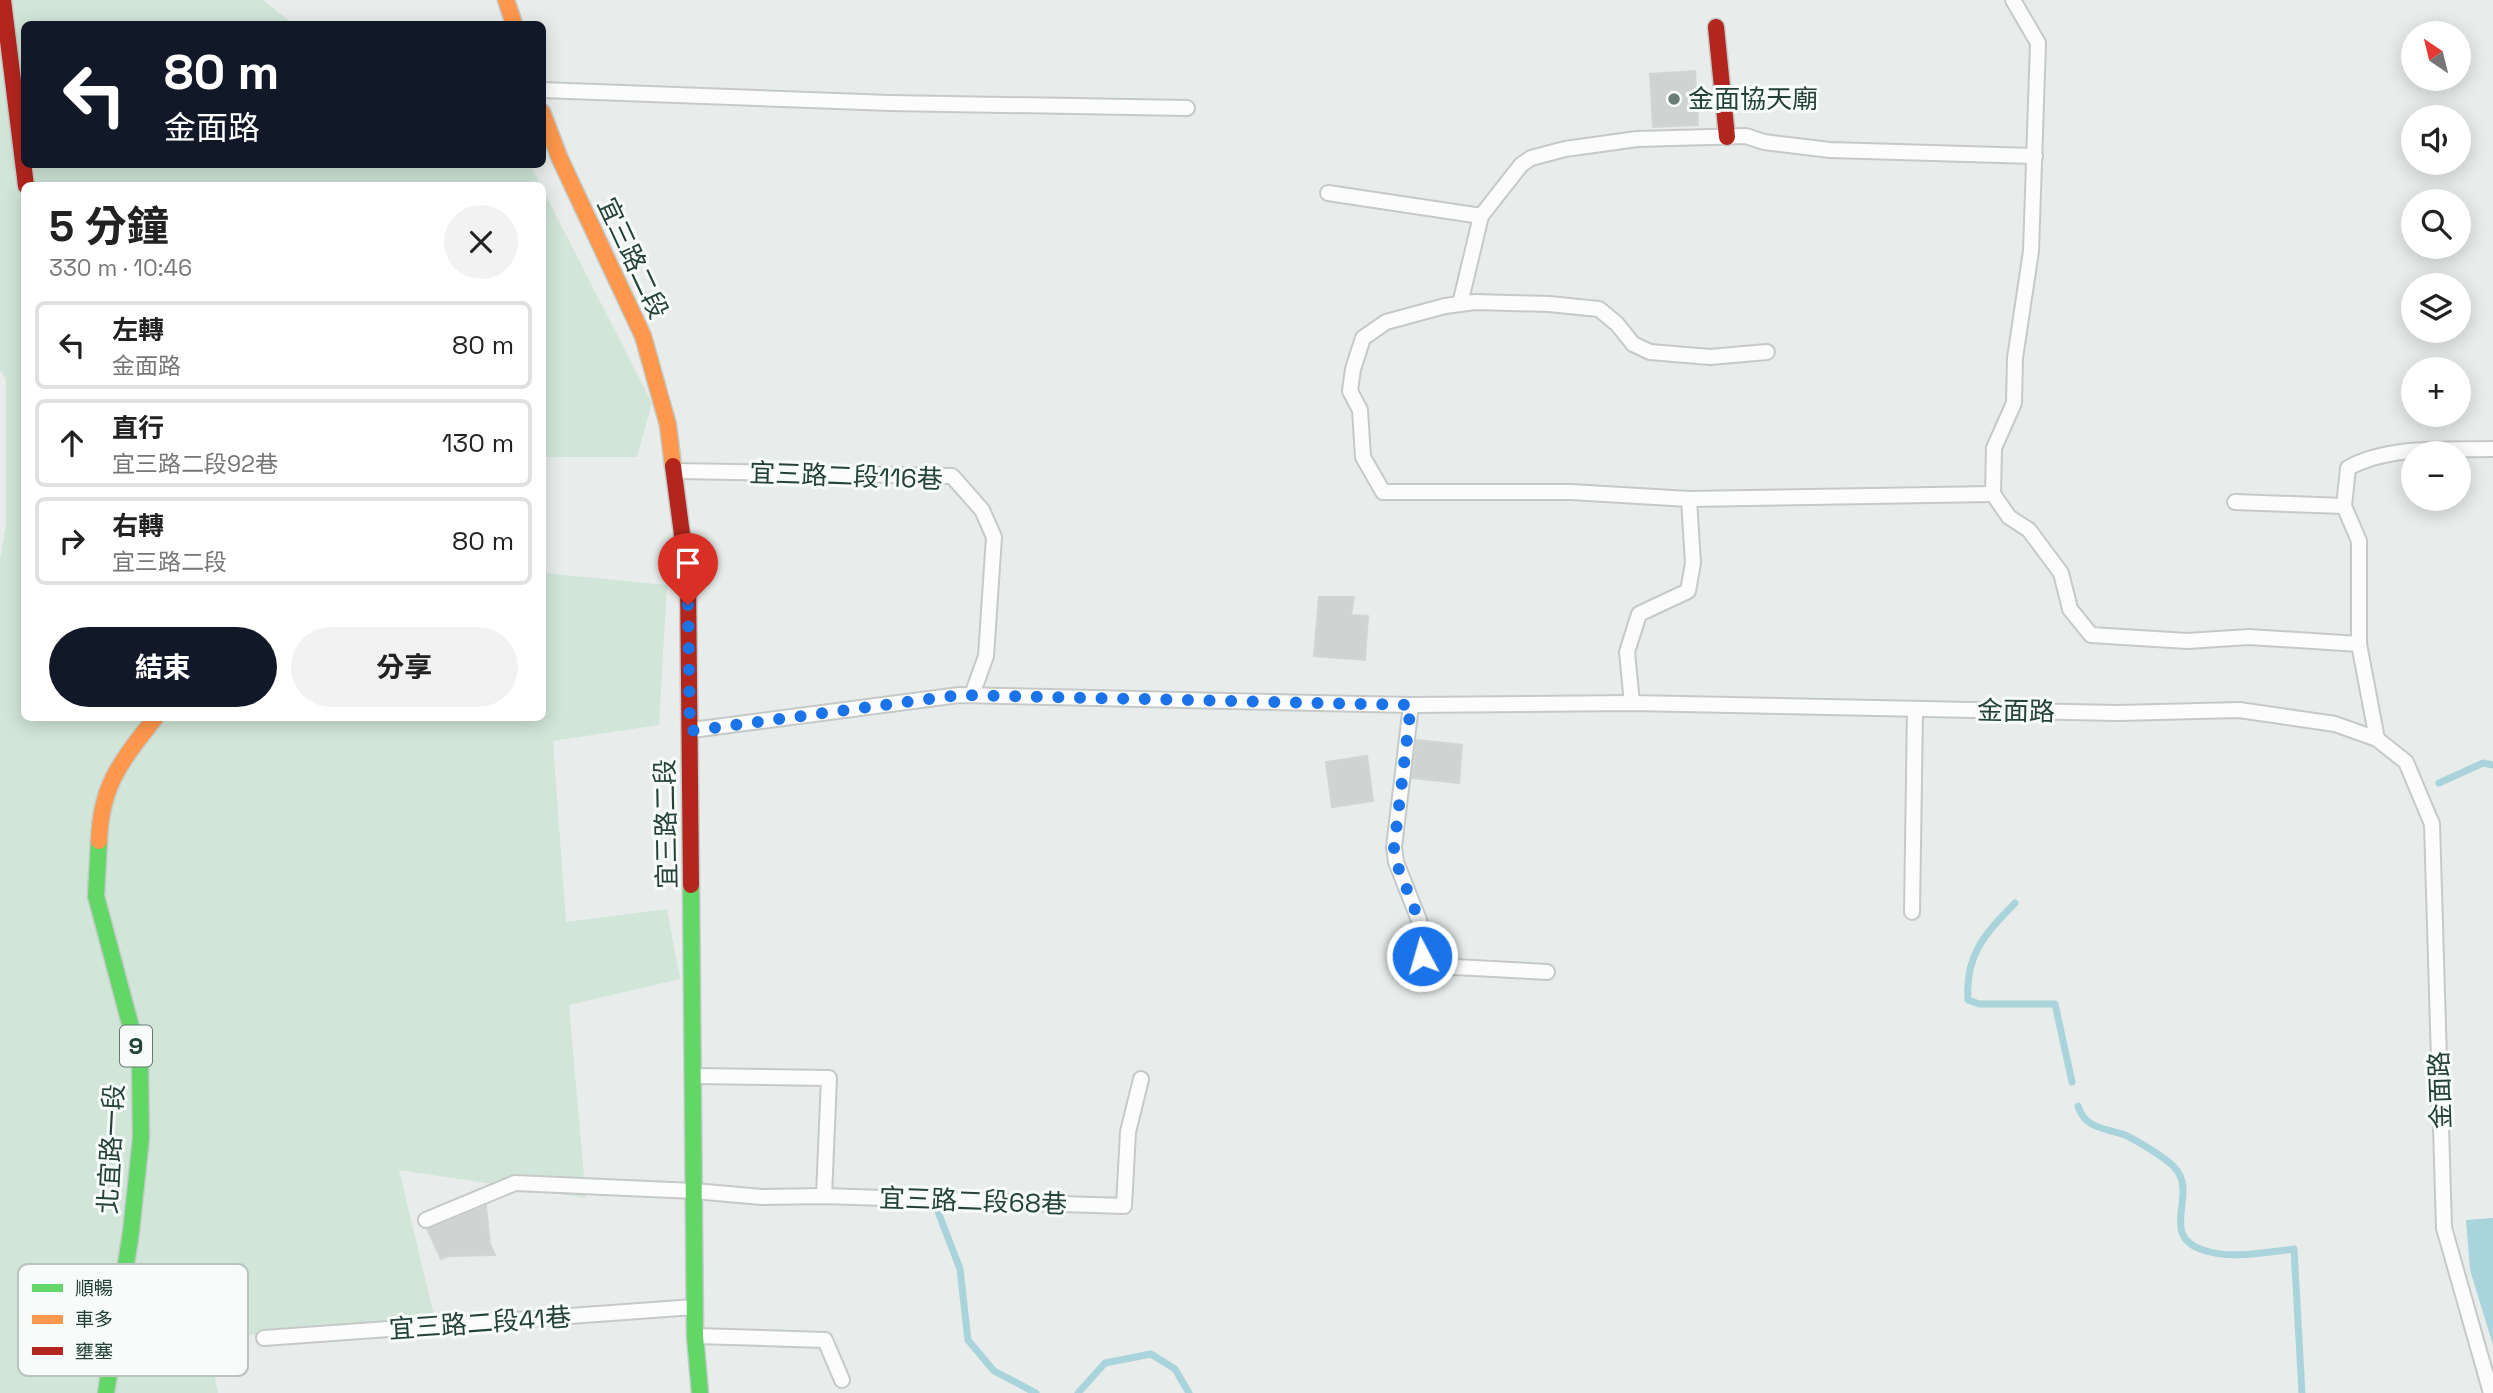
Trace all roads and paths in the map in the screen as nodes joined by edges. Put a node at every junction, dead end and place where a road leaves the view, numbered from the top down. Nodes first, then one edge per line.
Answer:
1 (3, 0) edge
2 (506, 0) edge
3 (2013, 0) edge
4 (512, 21) edge
5 (1716, 27) dead end
6 (546, 90) edge
7 (1187, 108) dead end
8 (546, 122) edge
9 (1727, 137) junction
10 (21, 146) edge
11 (2035, 156) junction
12 (1328, 193) dead end
13 (1481, 216) junction
14 (1460, 304) junction
15 (1767, 352) dead end
16 (2493, 449) edge
17 (675, 471) junction
18 (1993, 494) junction
19 (1689, 499) junction
20 (2235, 502) dead end
21 (2344, 506) junction
22 (2359, 644) junction
23 (972, 695) junction
24 (1632, 703) junction
25 (1411, 705) junction
26 (1915, 709) junction
27 (154, 721) edge
28 (690, 731) junction
29 (2377, 739) junction
30 (1912, 912) dead end
31 (1547, 972) dead end
32 (694, 1076) junction
33 (1141, 1079) dead end
34 (694, 1191) junction
35 (824, 1196) junction
36 (426, 1220) dead end
37 (126, 1264) edge
38 (695, 1307) junction
39 (695, 1336) junction
40 (264, 1338) dead end
41 (842, 1380) dead end
42 (700, 1393) edge
43 (2491, 1393) edge

1 - 10 street
2 - 4 street
3 - 11 lane
5 - 9 street
6 - 7 lane
8 - 17 street, 宜三路二段
9 - 11 lane
9 - 13 lane
11 - 18 lane
12 - 13 lane
13 - 14 lane
14 - 15 lane
14 - 19 lane
16 - 21 lane
17 - 23 lane, 宜三路二段116巷
17 - 28 street, 宜三路二段
18 - 19 lane
18 - 22 lane
19 - 24 lane
20 - 21 lane
21 - 22 lane
22 - 29 lane
23 - 25 lane, 金面路
23 - 28 lane, 金面路
24 - 25 lane, 金面路
24 - 26 lane, 金面路
25 - 31 lane
26 - 29 lane, 金面路
26 - 30 lane
27 - 37 street, 北宜路一段 / 9
28 - 32 street, 宜三路二段
29 - 43 lane, 金面路
32 - 34 street, 宜三路二段
32 - 35 lane
33 - 35 lane, 宜三路二段68巷
34 - 35 lane, 宜三路二段68巷
34 - 36 lane, 宜三路二段68巷
34 - 38 street, 宜三路二段
38 - 39 street, 宜三路二段
38 - 40 lane, 宜三路二段41巷
39 - 41 lane
39 - 42 street, 宜三路二段

